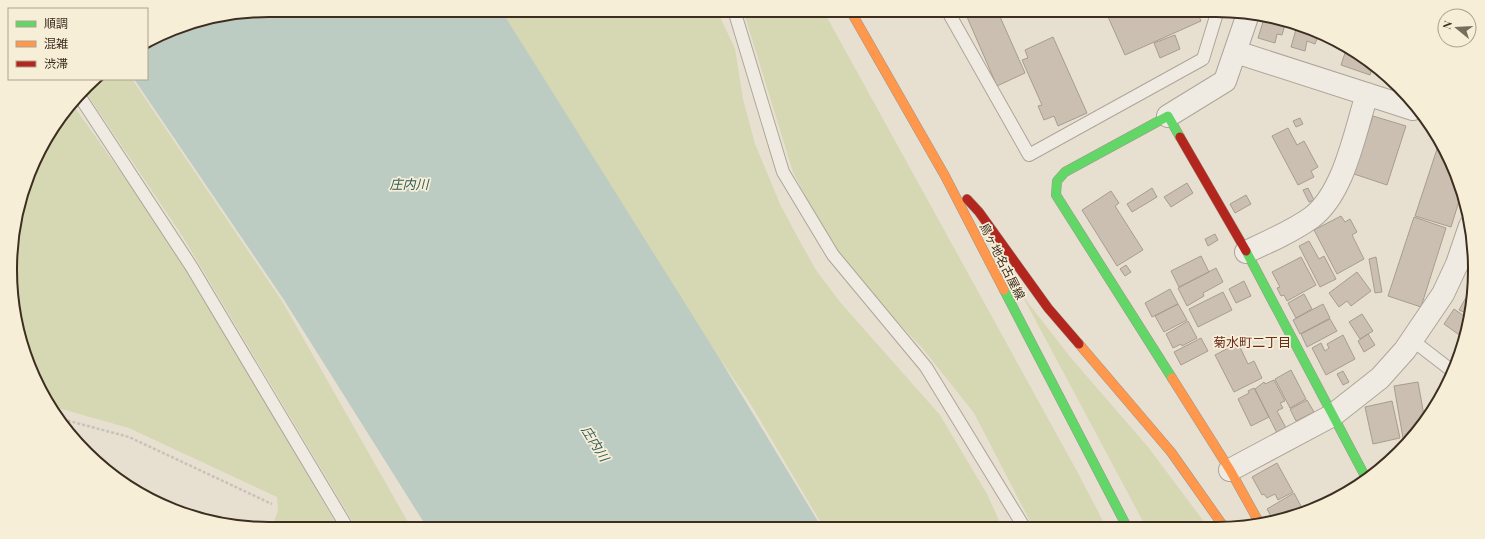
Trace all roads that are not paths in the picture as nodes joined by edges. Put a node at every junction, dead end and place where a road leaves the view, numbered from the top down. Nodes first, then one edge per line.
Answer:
1 (736, 17) edge
2 (854, 17) edge
3 (951, 17) edge
4 (1216, 17) edge
5 (1246, 19) edge
6 (1236, 52) junction
7 (1367, 94) junction
8 (82, 100) edge
9 (1409, 108) edge
10 (1168, 116) junction
11 (945, 176) junction
12 (1466, 237) edge
13 (1246, 252) junction
14 (1412, 340) junction
15 (1448, 368) edge
16 (1333, 415) junction
17 (1230, 470) junction
18 (1364, 474) edge
19 (1257, 518) edge
20 (344, 522) edge
21 (1021, 522) edge
22 (1123, 522) edge
23 (1220, 522) edge

1 - 21 lane
2 - 11 main road, 鳥ヶ地名古屋線
3 - 4 lane
5 - 6 street
6 - 7 street
6 - 10 street
7 - 9 street
7 - 13 street
8 - 20 lane
10 - 13 main road
10 - 17 main road
11 - 22 main road, 鳥ヶ地名古屋線
11 - 23 main road
12 - 14 street
13 - 16 main road
14 - 15 lane
14 - 16 street
16 - 17 street
16 - 18 main road
17 - 19 main road

